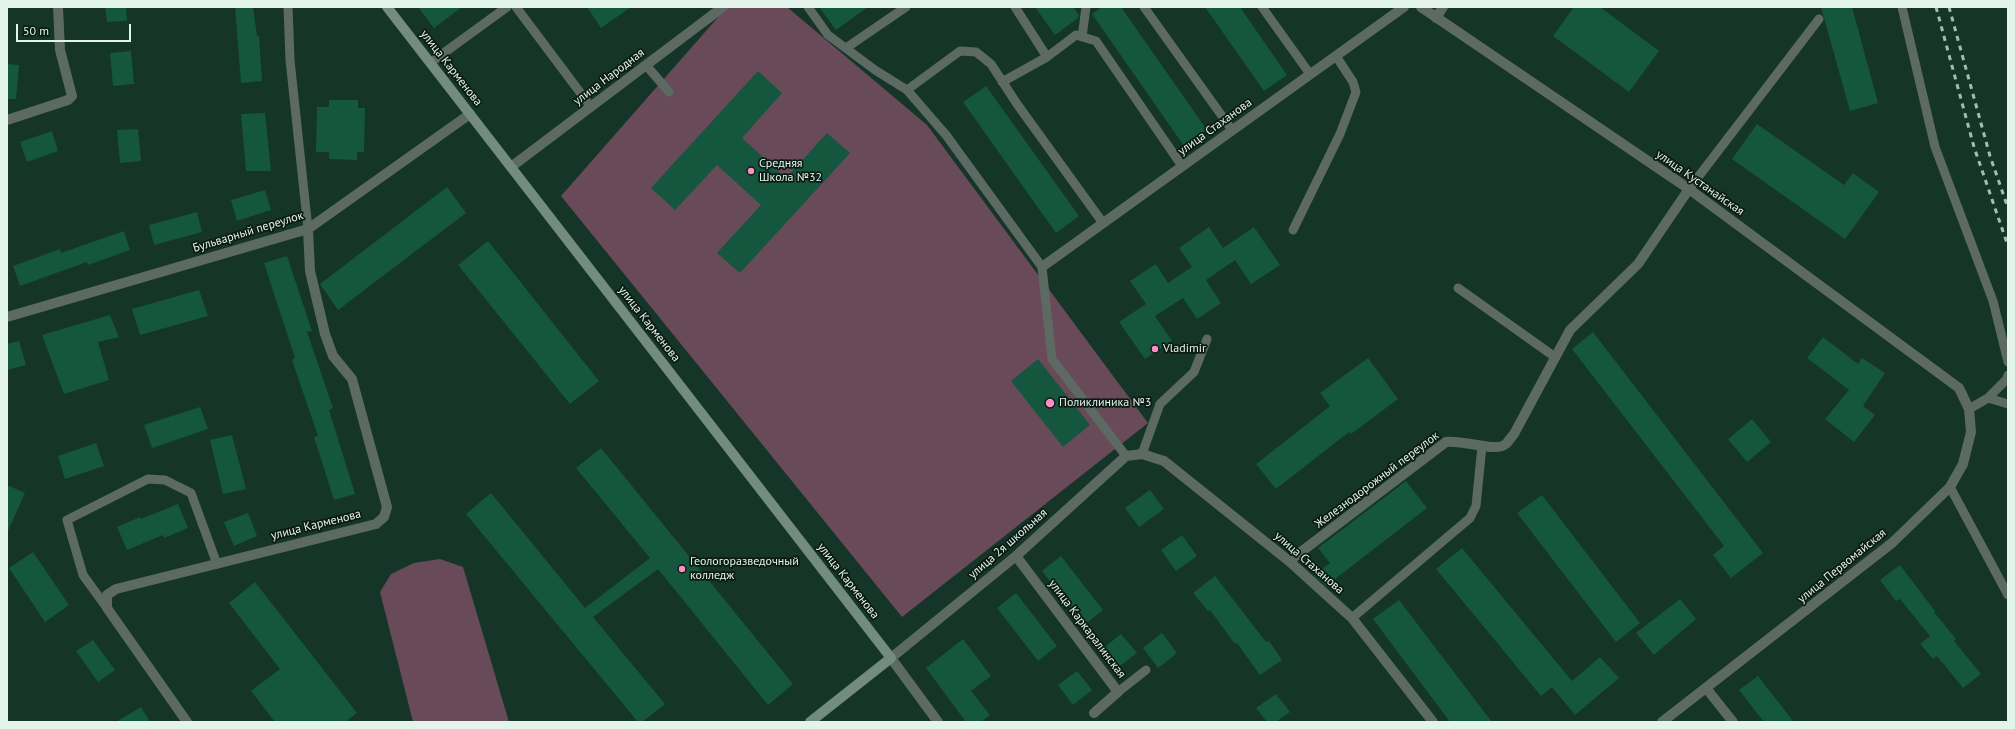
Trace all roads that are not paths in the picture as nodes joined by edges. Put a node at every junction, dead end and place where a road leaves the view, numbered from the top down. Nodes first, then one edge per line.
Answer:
1 (58, 7) edge
2 (288, 7) edge
3 (387, 7) edge
4 (506, 7) edge
5 (516, 7) edge
6 (723, 7) edge
7 (808, 7) edge
8 (906, 7) edge
9 (1015, 7) edge
10 (1086, 7) edge
11 (1144, 7) edge
12 (1262, 7) edge
13 (1404, 7) edge
14 (1421, 7) edge
15 (1443, 7) edge
16 (1902, 7) edge
17 (1436, 18) junction
18 (1819, 19) dead end
19 (1082, 37) junction
20 (846, 48) junction
21 (1336, 56) junction
22 (1047, 57) junction
23 (430, 63) junction
24 (646, 65) junction
25 (1310, 74) junction
26 (1002, 82) junction
27 (907, 90) junction
28 (669, 92) dead end
29 (591, 107) junction
30 (470, 114) junction
31 (7, 120) edge
32 (1232, 130) junction
33 (1182, 166) junction
34 (511, 167) junction
35 (1689, 189) junction
36 (1103, 223) junction
37 (308, 229) junction
38 (1294, 230) dead end
39 (1042, 268) junction
40 (1458, 288) dead end
41 (7, 318) edge
42 (1207, 339) dead end
43 (1555, 357) junction
44 (2008, 362) edge
45 (2008, 375) edge
46 (1960, 388) joint
47 (1988, 398) junction
48 (2008, 404) edge
49 (1969, 409) junction
50 (1482, 446) junction
51 (1142, 454) junction
52 (1126, 456) junction
53 (1950, 487) junction
54 (1016, 556) junction
55 (1290, 561) junction
56 (217, 564) junction
57 (2008, 594) edge
58 (107, 608) junction
59 (1352, 618) junction
60 (891, 658) junction
61 (1146, 670) dead end
62 (1706, 688) junction
63 (1118, 692) junction
64 (1094, 713) dead end
65 (187, 722) edge
66 (810, 722) edge
67 (938, 722) edge
68 (1433, 722) edge
69 (1662, 722) edge
70 (1733, 722) edge

1 - 31 street
2 - 37 lane
3 - 23 street, улица Карменова
4 - 23 lane
5 - 29 lane
6 - 24 street, улица Народная
7 - 20 lane
8 - 20 lane
9 - 22 lane
10 - 19 lane
11 - 32 lane
12 - 25 lane
13 - 21 street, улица Стаханова
14 - 17 street, улица Кустанайская
15 - 17 street
16 - 44 lane
17 - 35 street, улица Кустанайская
18 - 35 lane
19 - 22 lane
19 - 33 lane
20 - 27 lane
21 - 25 street, улица Стаханова
21 - 38 lane
22 - 26 lane
23 - 30 street, улица Карменова
24 - 28 lane
24 - 29 street, улица Народная
25 - 32 street, улица Стаханова
26 - 27 lane
26 - 36 lane
27 - 39 lane
29 - 34 street, улица Народная
30 - 34 street, улица Карменова
30 - 37 street, Бульварный переулок
32 - 33 street, улица Стаханова
33 - 36 street, улица Стаханова
34 - 60 street, улица Карменова
35 - 43 street, Железнодорожный переулок
35 - 46 street, улица Кустанайская
36 - 39 street, улица Стаханова
37 - 41 street, Бульварный переулок
37 - 56 street, улица Карменова
39 - 52 lane
40 - 43 lane
42 - 51 lane
43 - 50 street, Железнодорожный переулок
45 - 47 lane
46 - 49 street, улица Первомайская
47 - 48 lane
47 - 49 lane
49 - 53 street, улица Первомайская
50 - 55 street, Железнодорожный переулок
50 - 59 lane
51 - 52 street
51 - 55 street, улица Стаханова
52 - 54 street, улица 2я школьная
53 - 57 lane
53 - 62 street, улица Первомайская
54 - 60 street, улица 2я школьная
54 - 63 street, улица Каркаралинская
55 - 59 street, улица Стаханова
56 - 58 street, улица Карменова
56 - 58 lane
58 - 65 street
59 - 68 street, улица Стаханова
60 - 66 street
60 - 67 street
61 - 63 lane
62 - 69 street, улица Первомайская
62 - 70 street
63 - 64 street, улица Каркаралинская

